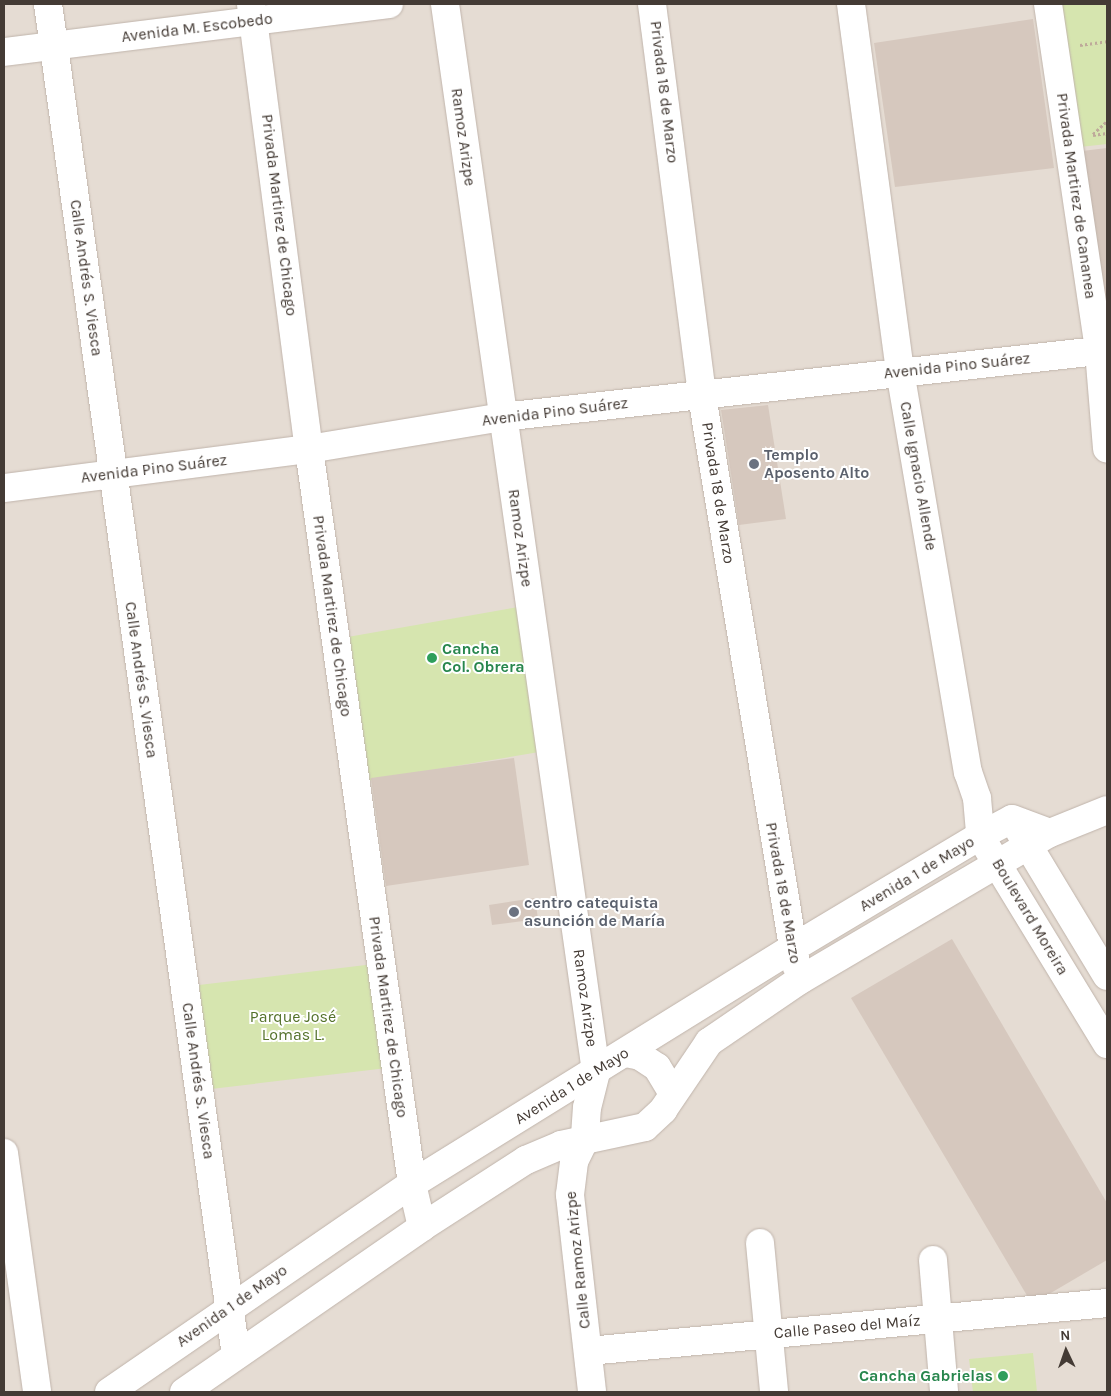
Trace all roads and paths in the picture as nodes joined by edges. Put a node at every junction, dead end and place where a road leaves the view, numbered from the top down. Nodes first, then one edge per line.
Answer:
1 (48, 4) edge
2 (389, 4) edge
3 (445, 4) edge
4 (652, 4) edge
5 (851, 4) edge
6 (1048, 4) edge
7 (253, 12) edge
8 (1107, 41) edge
9 (54, 45) junction
10 (1077, 46) dead end
11 (4, 52) edge
12 (1107, 121) edge
13 (1090, 136) dead end
14 (1103, 351) edge
15 (900, 371) junction
16 (702, 396) junction
17 (502, 417) junction
18 (309, 449) junction
19 (1107, 449) edge
20 (112, 474) junction
21 (4, 488) edge
22 (977, 798) junction
23 (1107, 810) edge
24 (1012, 820) junction
25 (980, 836) junction
26 (1040, 840) junction
27 (999, 866) junction
28 (791, 949) junction
29 (1107, 976) edge
30 (800, 980) junction
31 (1106, 1041) edge
32 (626, 1053) junction
33 (596, 1072) junction
34 (673, 1094) junction
35 (585, 1139) junction
36 (4, 1153) edge
37 (412, 1184) junction
38 (422, 1227) junction
39 (760, 1244) dead end
40 (933, 1260) dead end
41 (1107, 1303) edge
42 (230, 1308) junction
43 (939, 1319) junction
44 (769, 1335) junction
45 (588, 1352) junction
46 (236, 1355) junction
47 (37, 1392) edge
48 (109, 1392) edge
49 (184, 1392) edge
50 (592, 1392) edge
51 (774, 1392) edge
52 (944, 1392) edge

1 - 9 street, Calle Andrés S. Viesca
2 - 7 street, Avenida M. Escobedo
3 - 17 street, Ramoz Arizpe
4 - 16 street, Privada 18 de Marzo
5 - 15 street, Calle Ignacio Allende
6 - 14 street, Privada Martirez de Cananea
7 - 9 street, Avenida M. Escobedo
7 - 18 street, Privada Martirez de Chicago
8 - 10 path
9 - 11 street, Avenida M. Escobedo
9 - 20 street, Calle Andrés S. Viesca
12 - 13 path
14 - 15 street, Avenida Pino Suárez
14 - 19 street, Privada Martirez de Cananea
15 - 16 street, Avenida Pino Suárez
15 - 22 street, Calle Ignacio Allende
16 - 17 street, Avenida Pino Suárez
16 - 28 street, Privada 18 de Marzo
17 - 18 street, Avenida Pino Suárez
17 - 33 street, Ramoz Arizpe
18 - 20 street, Avenida Pino Suárez
18 - 37 street, Privada Martirez de Chicago
20 - 21 street, Avenida Pino Suárez
20 - 42 street, Calle Andrés S. Viesca
22 - 24 street
22 - 25 street, Boulevard Moreira
23 - 26 street, Avenida 1 de Mayo
24 - 25 street, Avenida 1 de Mayo
24 - 26 street
25 - 27 street, Boulevard Moreira
25 - 28 street, Avenida 1 de Mayo
26 - 27 street, Avenida 1 de Mayo
26 - 29 street
27 - 30 street, Avenida 1 de Mayo
27 - 31 street, Boulevard Moreira
28 - 30 street, Privada 18 de Marzo
28 - 32 street, Avenida 1 de Mayo
30 - 34 street, Avenida 1 de Mayo
32 - 33 street, Avenida 1 de Mayo
32 - 34 street
33 - 35 street, Calle Ramoz Arizpe
33 - 37 street, Avenida 1 de Mayo
34 - 35 street, Avenida 1 de Mayo
35 - 38 street, Avenida 1 de Mayo
35 - 45 street, Calle Ramoz Arizpe
36 - 47 street
37 - 38 street, Privada Martirez de Chicago
37 - 42 street, Avenida 1 de Mayo
38 - 46 street, Avenida 1 de Mayo
39 - 44 street
40 - 43 street
41 - 43 street, Calle Paseo del Maíz
42 - 46 street, Calle Andrés S. Viesca
42 - 48 street, Avenida 1 de Mayo
43 - 44 street, Calle Paseo del Maíz
43 - 52 street
44 - 45 street, Calle Paseo del Maíz
44 - 51 street
45 - 50 street, Calle Ramoz Arizpe
46 - 49 street, Avenida 1 de Mayo

